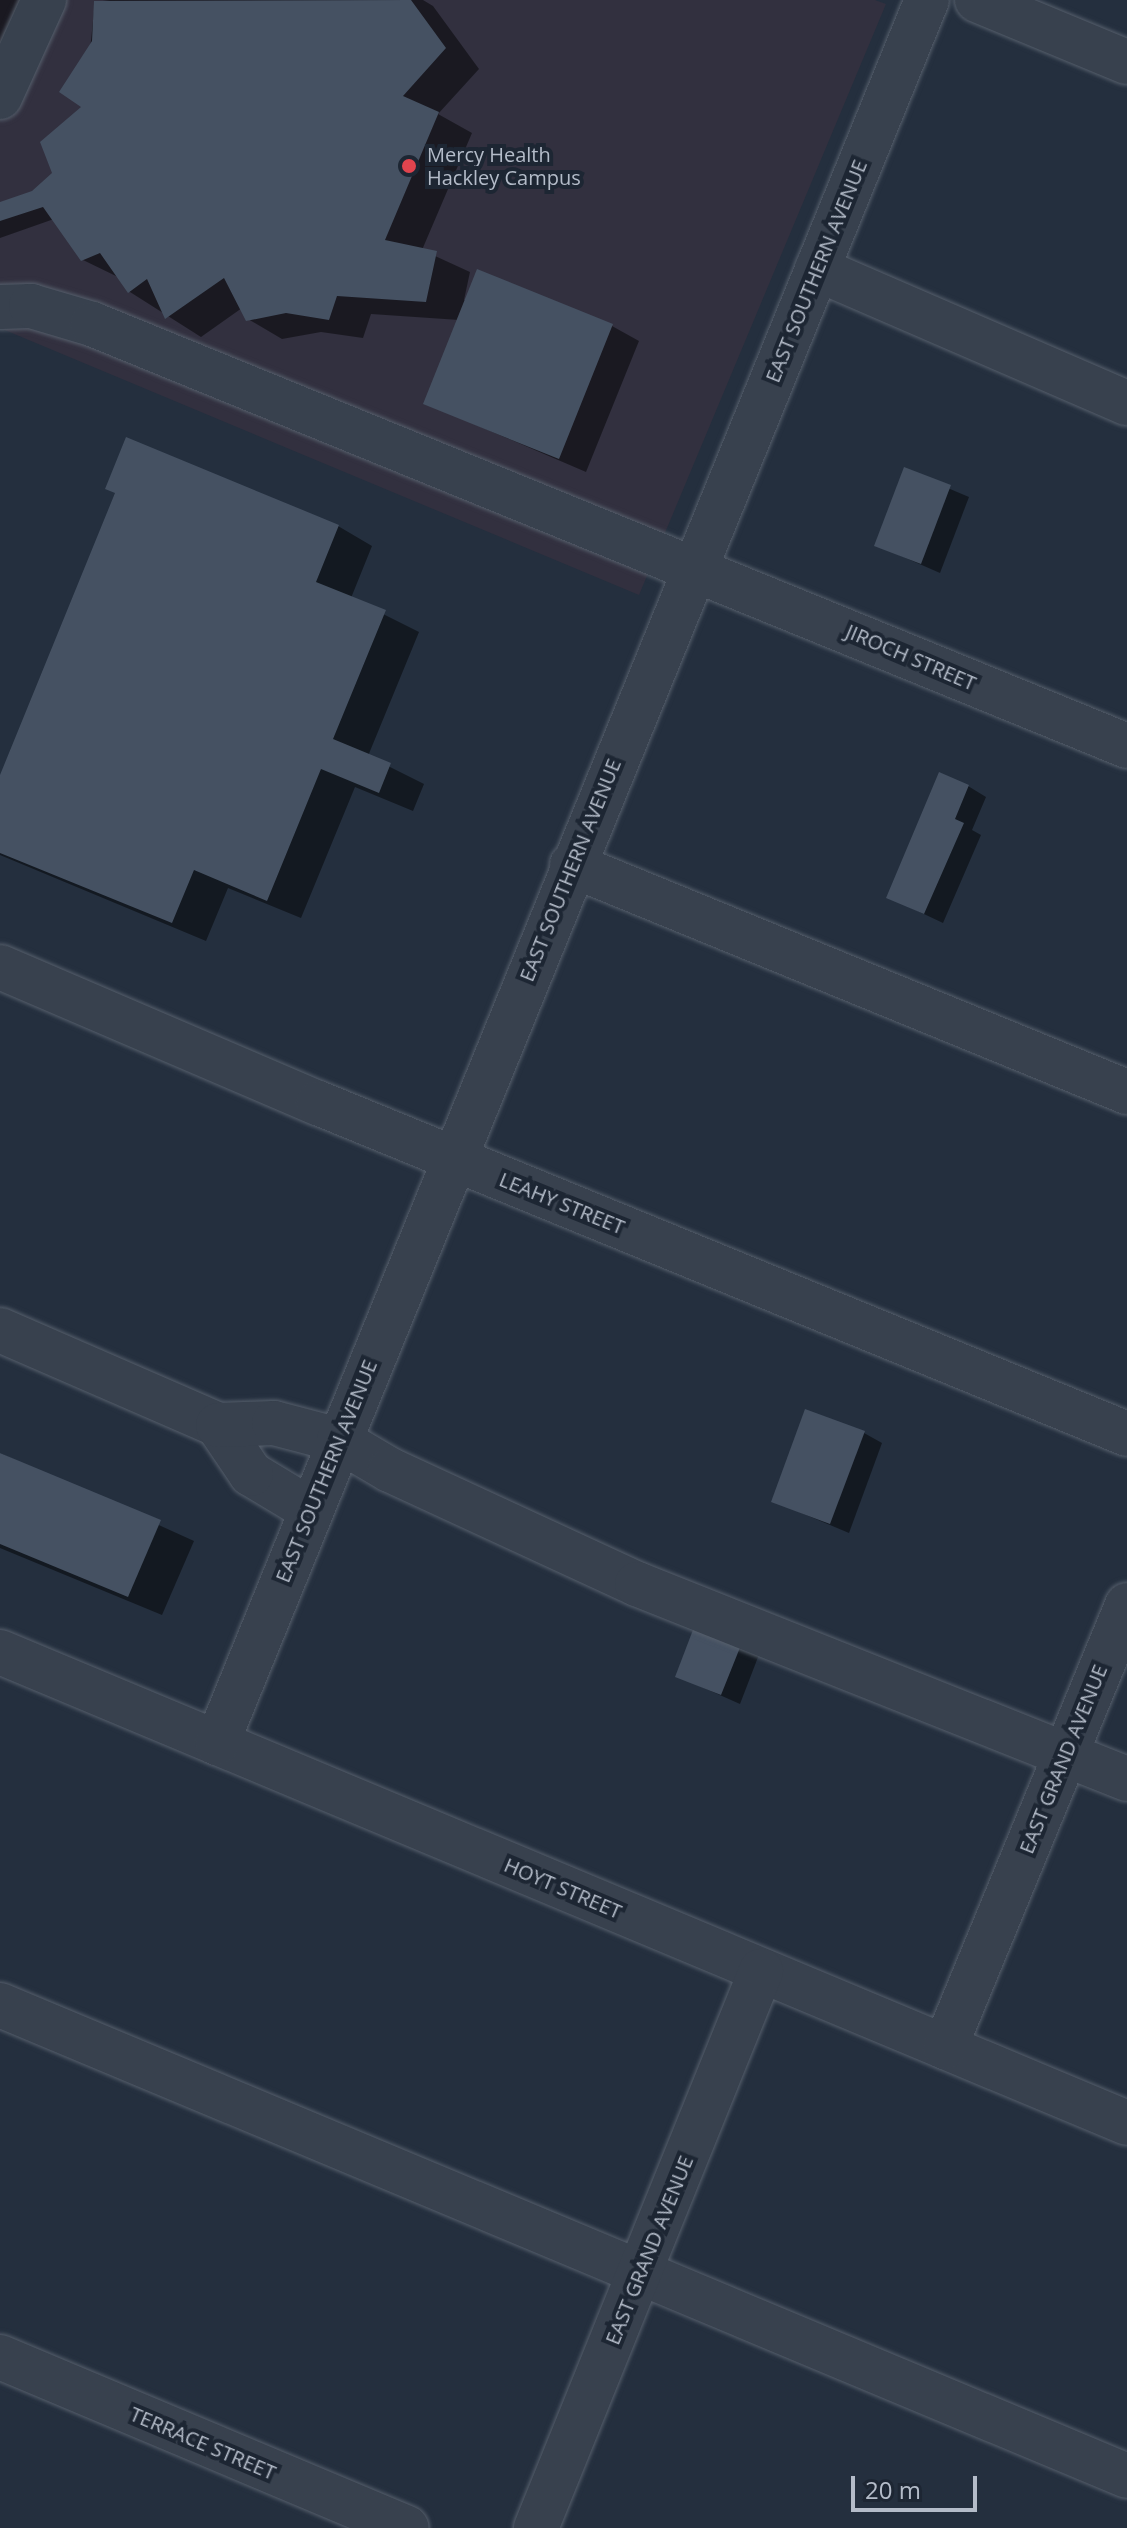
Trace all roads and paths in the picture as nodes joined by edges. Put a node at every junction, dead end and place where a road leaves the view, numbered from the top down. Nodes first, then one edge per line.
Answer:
1 (44, 0) edge
2 (927, 0) edge
3 (977, 0) edge
4 (1127, 62) edge
5 (0, 97) edge
6 (817, 269) junction
7 (0, 307) edge
8 (1127, 403) edge
9 (696, 567) junction
10 (1127, 746) edge
11 (572, 865) junction
12 (0, 967) edge
13 (1127, 1092) edge
14 (451, 1158) junction
15 (0, 1330) edge
16 (218, 1425) junction
17 (1127, 1434) edge
18 (339, 1440) junction
19 (311, 1510) junction
20 (1127, 1605) edge
21 (0, 1652) edge
22 (217, 1743) junction
23 (1066, 1752) junction
24 (1127, 1779) edge
25 (761, 1971) junction
26 (0, 2005) edge
27 (945, 2047) junction
28 (1127, 2123) edge
29 (640, 2272) junction
30 (0, 2357) edge
31 (1127, 2476) edge
32 (407, 2528) edge
33 (536, 2528) edge

1 - 5 street
2 - 6 street, EAST SOUTHERN AVENUE
3 - 4 street
6 - 8 street
6 - 9 street, EAST SOUTHERN AVENUE
7 - 9 street, JIROCH STREET
9 - 10 street, JIROCH STREET
9 - 11 street, EAST SOUTHERN AVENUE
11 - 13 street
11 - 14 street, EAST SOUTHERN AVENUE
12 - 14 street, LEAHY STREET
14 - 17 street, LEAHY STREET
14 - 18 street, EAST SOUTHERN AVENUE
15 - 16 street
16 - 18 street
16 - 19 street
18 - 19 street, EAST SOUTHERN AVENUE
18 - 23 street
19 - 22 street, EAST SOUTHERN AVENUE
20 - 23 street, EAST GRAND AVENUE
21 - 22 street, HOYT STREET
22 - 25 street, HOYT STREET
23 - 24 street
23 - 27 street, EAST GRAND AVENUE
25 - 27 street, HOYT STREET
25 - 29 street, EAST GRAND AVENUE
26 - 29 street
27 - 28 street, HOYT STREET
29 - 31 street
29 - 33 street, EAST GRAND AVENUE
30 - 32 street, TERRACE STREET

